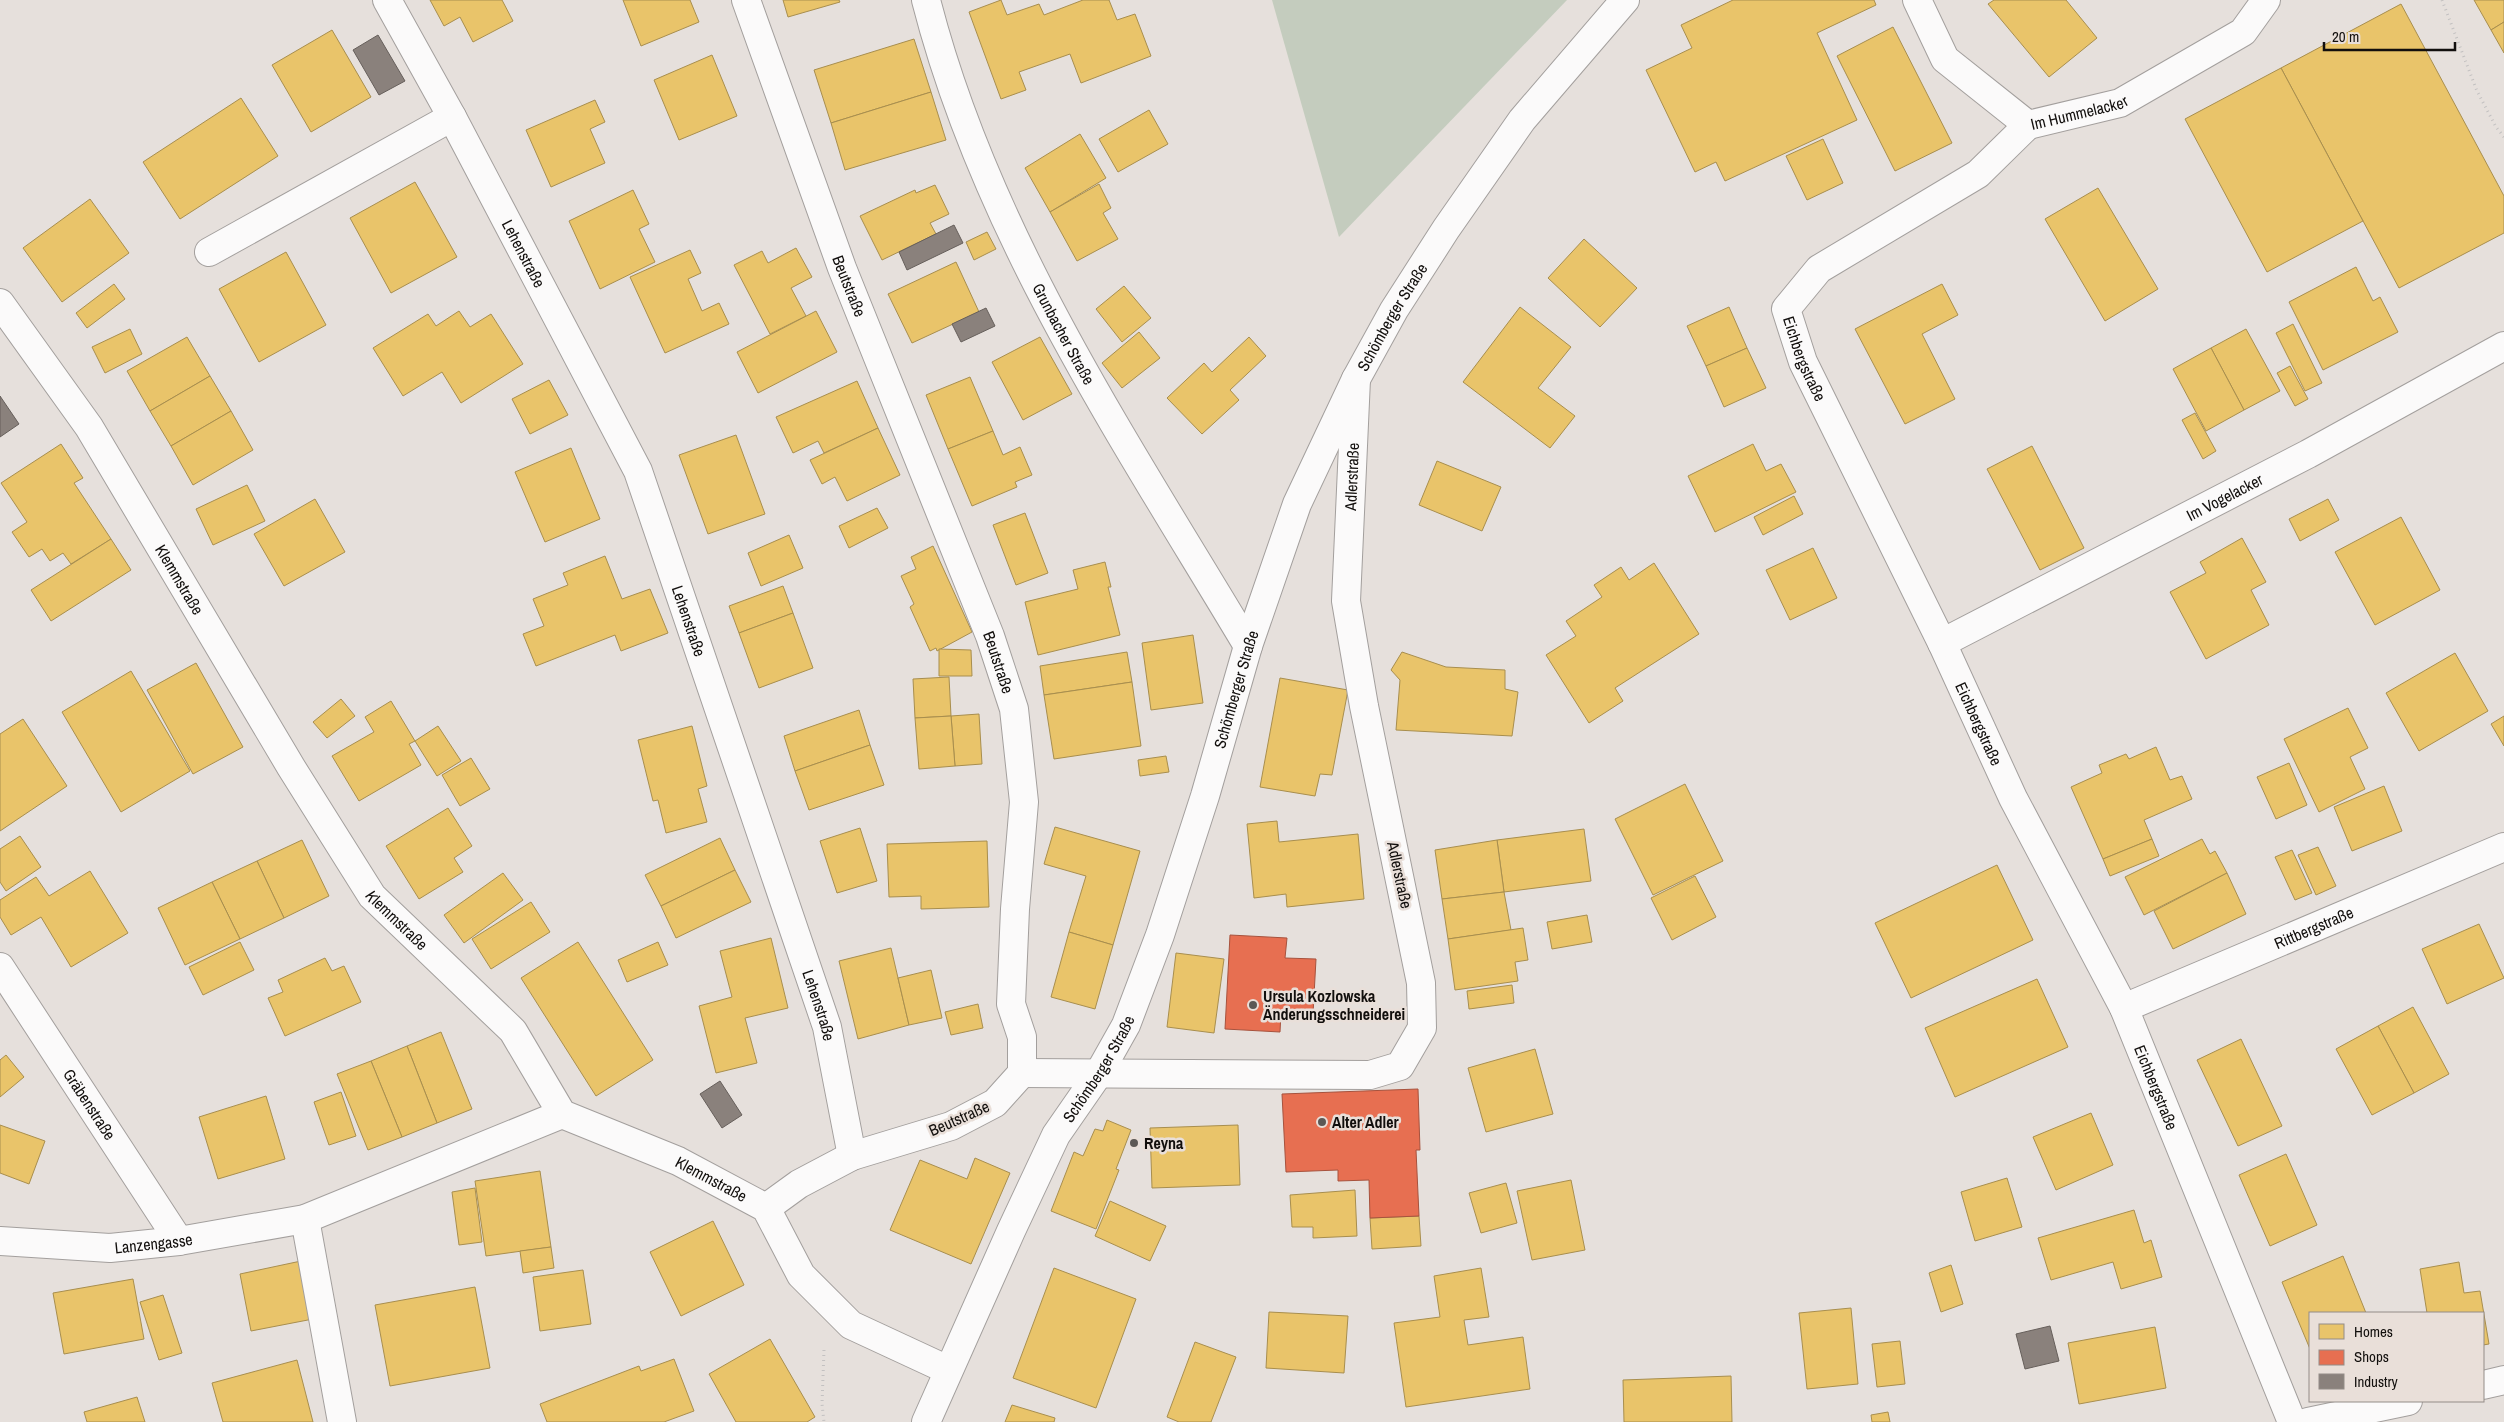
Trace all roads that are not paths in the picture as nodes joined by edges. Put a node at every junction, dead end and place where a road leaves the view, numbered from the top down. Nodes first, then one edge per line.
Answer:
1 (387, 0) edge
2 (746, 0) edge
3 (926, 0) edge
4 (1625, 0) edge
5 (1918, 0) edge
6 (2266, 0) edge
7 (452, 117) junction
8 (2028, 125) junction
9 (208, 252) dead end
10 (0, 303) edge
11 (2504, 346) edge
12 (1356, 379) junction
13 (1942, 643) junction
14 (1248, 646) junction
15 (2504, 847) edge
16 (0, 966) edge
17 (2124, 1008) junction
18 (1099, 1072) junction
19 (1022, 1073) junction
20 (562, 1114) junction
21 (852, 1156) junction
22 (766, 1208) junction
23 (305, 1219) junction
24 (0, 1241) edge
25 (179, 1241) junction
26 (948, 1370) junction
27 (2504, 1380) edge
28 (2484, 1385) edge
29 (2403, 1402) edge
30 (342, 1422) edge
31 (926, 1422) edge
32 (2292, 1422) edge
33 (2308, 1422) edge

1 - 7 street, Lehenstraße
2 - 19 street, Beutstraße
3 - 14 street, Grunbacher Straße
4 - 12 street, Schömberger Straße
5 - 8 street, Im Hummelacker
6 - 8 street, Im Hummelacker
7 - 9 street
7 - 21 street, Lehenstraße
8 - 13 street, Eichbergstraße
10 - 20 street, Klemmstraße
11 - 13 street, Im Vogelacker
12 - 14 street, Schömberger Straße
12 - 18 street, Adlerstraße
13 - 17 street, Eichbergstraße
14 - 18 street, Schömberger Straße
15 - 17 street, Rittbergstraße
16 - 25 street, Gräbenstraße
17 - 32 street, Eichbergstraße
18 - 19 street, Adlerstraße
18 - 26 street, Schömberger Straße
19 - 21 street, Beutstraße
20 - 22 street, Klemmstraße
20 - 23 street, Lanzengasse
21 - 22 street, Beutstraße
22 - 26 street, Klemmstraße
23 - 25 street, Lanzengasse
23 - 30 street
24 - 25 street, Lanzengasse
26 - 31 street, Schömberger Straße
27 - 28 street
29 - 33 street

